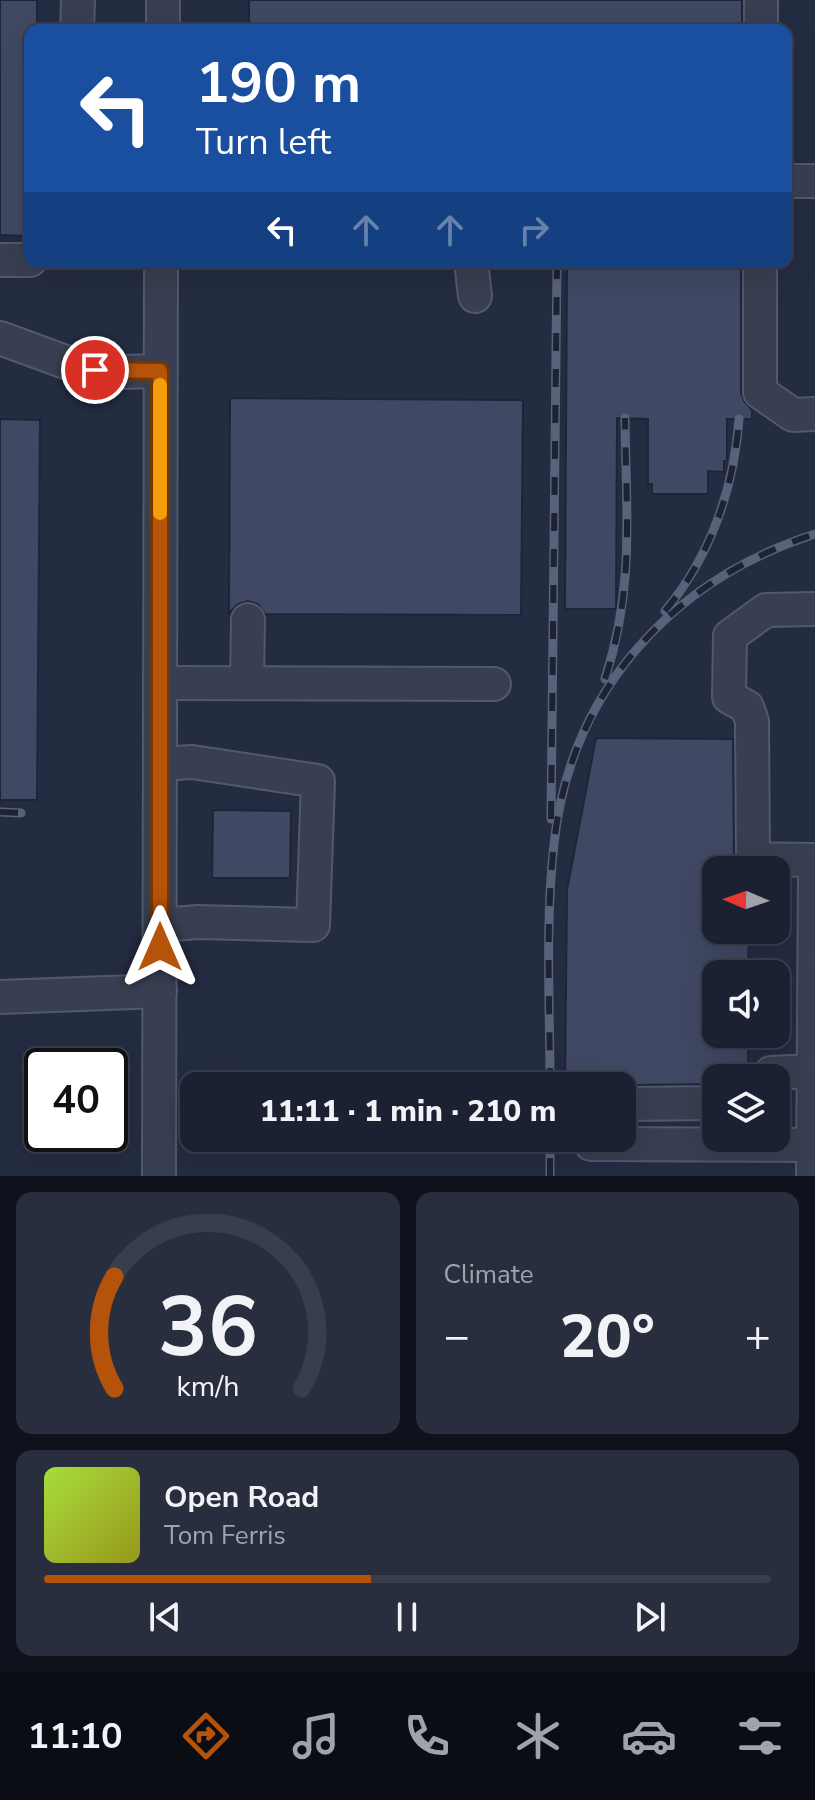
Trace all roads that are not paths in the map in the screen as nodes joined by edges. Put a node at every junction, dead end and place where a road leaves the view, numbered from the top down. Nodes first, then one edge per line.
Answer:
1 (78, 0) edge
2 (163, 0) edge
3 (761, 0) edge
4 (77, 24) edge
5 (163, 24) edge
6 (761, 24) edge
7 (792, 181) edge
8 (815, 181) edge
9 (0, 260) edge
10 (24, 260) edge
11 (161, 268) edge
12 (472, 268) edge
13 (760, 268) edge
14 (475, 296) dead end
15 (0, 338) edge
16 (160, 371) junction
17 (815, 414) edge
18 (815, 609) edge
19 (248, 620) dead end
20 (160, 683) junction
21 (247, 683) junction
22 (494, 684) dead end
23 (160, 764) junction
24 (815, 860) edge
25 (815, 873) edge
26 (160, 925) junction
27 (160, 991) junction
28 (0, 997) edge
29 (814, 1071) edge
30 (790, 1072) edge
31 (702, 1103) edge
32 (636, 1104) edge
33 (636, 1146) edge
34 (814, 1156) edge
35 (159, 1176) edge

1 - 4 street
2 - 5 street
3 - 6 street
7 - 8 street
9 - 10 street
11 - 16 street
12 - 14 street
13 - 17 street
15 - 16 street
16 - 20 street
18 - 24 street
19 - 21 street
20 - 21 street
20 - 23 street
21 - 22 street
23 - 26 street
23 - 26 street
25 - 29 street
26 - 27 street
27 - 28 street
27 - 35 street
29 - 30 street
29 - 34 street
31 - 32 street
33 - 34 street

